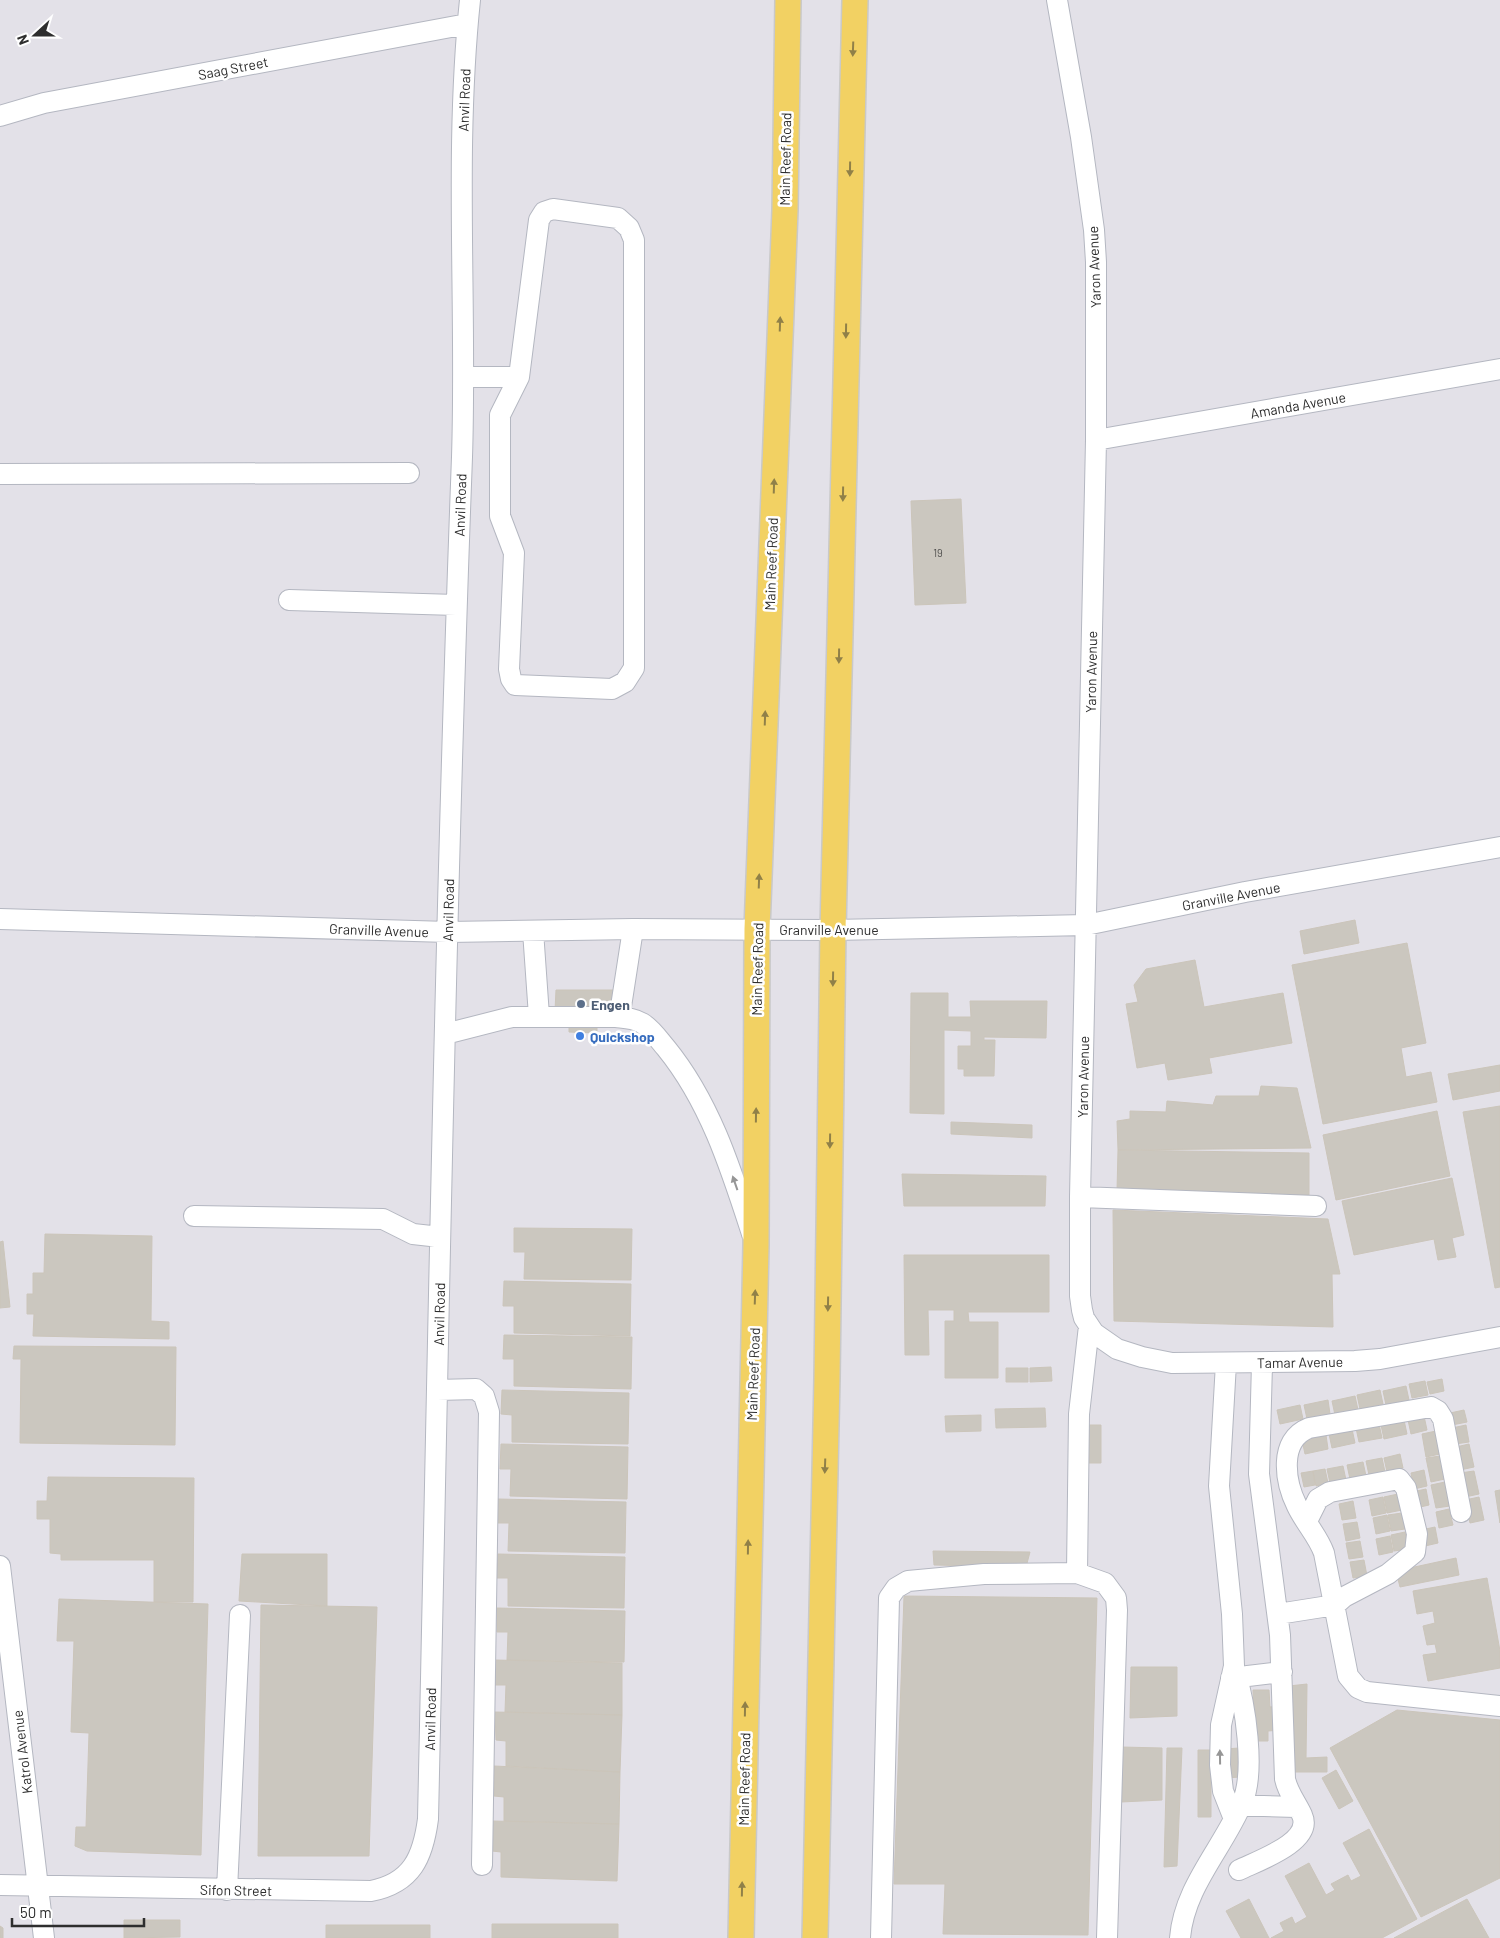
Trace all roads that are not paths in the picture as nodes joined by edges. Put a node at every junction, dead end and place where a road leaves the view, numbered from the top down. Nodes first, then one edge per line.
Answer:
1 (470, 0) edge
2 (788, 0) edge
3 (855, 0) edge
4 (1058, 0) edge
5 (467, 24) junction
6 (0, 116) edge
7 (1500, 369) edge
8 (519, 377) junction
9 (464, 378) junction
10 (1096, 440) junction
11 (409, 473) dead end
12 (0, 474) edge
13 (288, 600) dead end
14 (456, 605) junction
15 (1500, 847) edge
16 (0, 919) edge
17 (1086, 925) junction
18 (633, 929) junction
19 (757, 929) junction
20 (833, 930) junction
21 (533, 931) junction
22 (448, 932) junction
23 (539, 1016) junction
24 (616, 1017) junction
25 (444, 1034) junction
26 (1080, 1197) junction
27 (1316, 1206) dead end
28 (194, 1216) dead end
29 (440, 1237) junction
30 (756, 1245) junction
31 (1095, 1333) junction
32 (1500, 1337) edge
33 (1226, 1363) junction
34 (1262, 1364) junction
35 (437, 1390) junction
36 (1461, 1512) dead end
37 (1307, 1521) junction
38 (0, 1566) edge
39 (1077, 1573) junction
40 (1337, 1598) junction
41 (1278, 1609) junction
42 (240, 1615) dead end
43 (1282, 1672) junction
44 (1234, 1674) junction
45 (1500, 1706) edge
46 (1296, 1807) junction
47 (1234, 1809) junction
48 (428, 1819) joint
49 (482, 1865) dead end
50 (1239, 1870) dead end
51 (0, 1885) edge
52 (38, 1886) junction
53 (227, 1890) junction
54 (44, 1938) edge
55 (740, 1938) edge
56 (815, 1938) edge
57 (881, 1938) edge
58 (1107, 1938) edge
59 (1180, 1938) edge

1 - 5 street, Anvil Road
19 -> 2 main road, Main Reef Road
3 -> 20 main road
4 - 10 street, Yaron Avenue
5 - 6 street, Saag Street
5 - 9 street, Anvil Road
7 - 10 street, Amanda Avenue
8 - 8 street
8 - 9 street
9 - 14 street, Anvil Road
10 - 17 street, Yaron Avenue
11 - 12 street
13 - 14 street
14 - 22 street, Anvil Road
15 - 17 street, Granville Avenue
16 - 22 street, Granville Avenue
17 - 20 street, Granville Avenue
17 - 26 street, Yaron Avenue
18 - 19 street, Granville Avenue
18 - 21 street, Granville Avenue
18 - 24 street
19 - 20 street, Granville Avenue
30 -> 19 main road, Main Reef Road
20 -> 56 main road
21 - 22 street, Granville Avenue
21 - 23 street
22 - 25 street, Anvil Road
23 - 24 street
23 - 25 street
30 -> 24 street
25 - 29 street, Anvil Road
26 - 27 street
26 - 31 street, Yaron Avenue
28 - 29 street
29 - 35 street, Anvil Road
55 -> 30 main road, Main Reef Road
31 - 33 street, Tamar Avenue
31 - 39 street
32 - 34 street, Tamar Avenue
33 - 34 street, Tamar Avenue
33 - 44 street
34 - 41 street
35 - 48 street, Anvil Road
35 - 49 street
36 - 37 street
37 - 40 street
37 - 40 street
38 - 52 street, Katrol Avenue
39 - 57 street
39 - 58 street
40 - 41 street
40 - 45 street
41 - 43 street
42 - 53 street
43 - 44 street
43 - 46 street
47 -> 44 street
44 - 47 street
46 - 47 street
46 - 50 street
47 - 59 street
48 - 53 street, Sifon Street
51 - 52 street, Sifon Street
52 - 53 street, Sifon Street
52 - 54 street, Katrol Avenue

